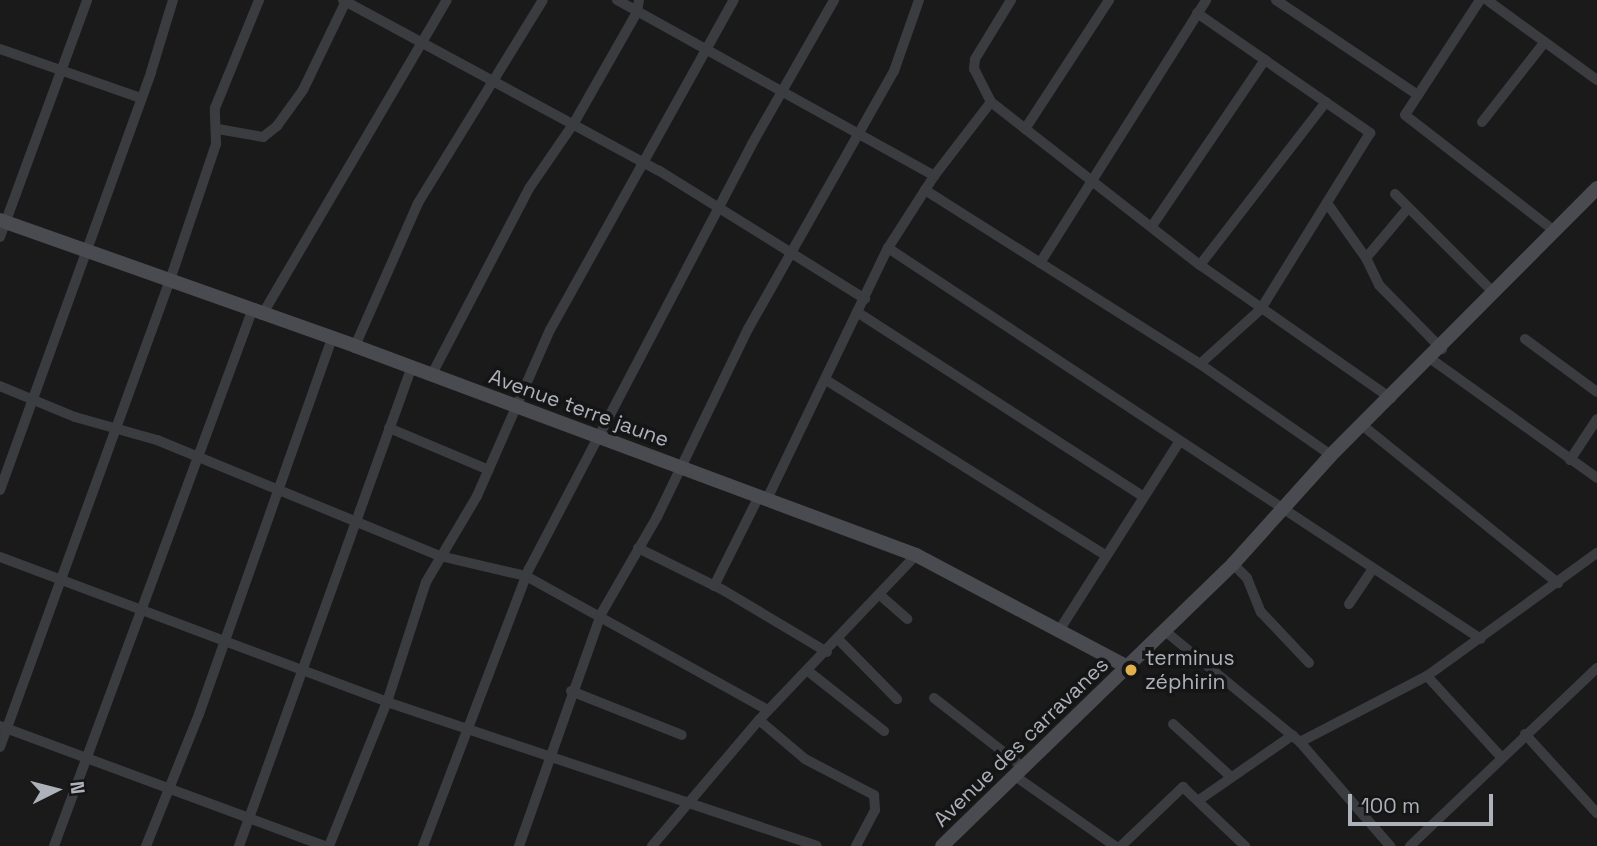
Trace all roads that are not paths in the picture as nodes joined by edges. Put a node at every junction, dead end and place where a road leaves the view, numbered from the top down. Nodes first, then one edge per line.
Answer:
1 (86, 0) edge
2 (173, 0) edge
3 (259, 0) edge
4 (447, 0) edge
5 (543, 0) edge
6 (618, 0) edge
7 (639, 0) edge
8 (734, 0) edge
9 (834, 0) edge
10 (919, 0) edge
11 (1011, 0) edge
12 (1109, 0) edge
13 (1206, 0) edge
14 (1276, 0) edge
15 (1480, 0) edge
16 (1487, 0) edge
17 (344, 1) edge
18 (365, 4) edge
19 (637, 12) junction
20 (1197, 13) junction
21 (424, 42) junction
22 (1544, 43) junction
23 (0, 49) edge
24 (709, 51) junction
25 (1265, 60) junction
26 (62, 69) junction
27 (1597, 80) edge
28 (495, 81) junction
29 (782, 92) junction
30 (1418, 95) junction
31 (141, 98) junction
32 (991, 102) junction
33 (1326, 102) junction
34 (1482, 122) dead end
35 (574, 123) junction
36 (218, 129) junction
37 (1025, 129) junction
38 (856, 134) junction
39 (645, 163) junction
40 (934, 176) junction
41 (1091, 178) junction
42 (1597, 188) edge
43 (925, 190) junction
44 (1395, 194) dead end
45 (1327, 203) junction
46 (720, 208) junction
47 (1408, 208) junction
48 (3, 221) edge
49 (1152, 226) junction
50 (1552, 230) junction
51 (0, 237) edge
52 (888, 248) junction
53 (86, 249) junction
54 (791, 253) junction
55 (1366, 258) junction
56 (1040, 263) junction
57 (1200, 265) junction
58 (170, 280) junction
59 (1494, 293) junction
60 (865, 299) junction
61 (1261, 309) junction
62 (857, 312) junction
63 (257, 313) junction
64 (332, 338) junction
65 (1525, 339) dead end
66 (355, 346) junction
67 (1436, 354) junction
68 (1200, 364) junction
69 (411, 369) junction
70 (431, 376) junction
71 (826, 380) junction
72 (0, 386) edge
73 (1597, 392) edge
74 (33, 398) junction
75 (1391, 398) junction
76 (518, 409) junction
77 (1597, 419) edge
78 (1362, 425) junction
79 (114, 427) junction
80 (389, 428) junction
81 (598, 437) junction
82 (1179, 442) junction
83 (1331, 455) junction
84 (199, 458) junction
85 (1570, 460) junction
86 (682, 469) junction
87 (489, 470) junction
88 (1597, 478) edge
89 (278, 489) junction
90 (0, 490) edge
91 (1143, 496) junction
92 (763, 498) junction
93 (1283, 508) junction
94 (355, 521) junction
95 (638, 548) junction
96 (1597, 553) edge
97 (916, 555) junction
98 (1105, 555) junction
99 (440, 556) junction
100 (0, 557) edge
101 (1233, 564) junction
102 (1372, 570) junction
103 (526, 576) junction
104 (60, 578) junction
105 (1558, 583) junction
106 (714, 586) junction
107 (881, 596) junction
108 (1349, 604) dead end
109 (141, 607) junction
110 (601, 614) junction
111 (907, 619) dead end
112 (1060, 629) junction
113 (1165, 631) junction
114 (224, 638) junction
115 (1481, 639) junction
116 (839, 640) junction
117 (827, 652) junction
118 (1309, 663) dead end
119 (304, 668) junction
120 (1129, 668) junction
121 (1597, 668) edge
122 (808, 671) junction
123 (1427, 676) junction
124 (571, 691) junction
125 (934, 698) dead end
126 (897, 699) dead end
127 (387, 702) junction
128 (768, 710) junction
129 (759, 720) junction
130 (1173, 724) dead end
131 (4, 727) edge
132 (468, 730) junction
133 (884, 731) dead end
134 (1525, 734) junction
135 (682, 735) dead end
136 (1297, 739) junction
137 (0, 747) edge
138 (1501, 757) junction
139 (549, 758) junction
140 (89, 759) junction
141 (1020, 772) junction
142 (1231, 778) junction
143 (171, 790) junction
144 (1199, 800) junction
145 (687, 804) junction
146 (1596, 810) edge
147 (248, 820) junction
148 (54, 846) edge
149 (146, 846) edge
150 (239, 846) edge
151 (326, 846) edge
152 (423, 846) edge
153 (519, 846) edge
154 (652, 846) edge
155 (817, 846) edge
156 (856, 846) edge
157 (942, 846) edge
158 (1115, 846) edge
159 (1121, 846) edge
160 (1245, 846) edge
161 (1390, 846) edge
162 (1410, 846) edge

1 - 26 street
2 - 31 street
3 - 36 street
4 - 21 street
5 - 28 street
6 - 19 street
7 - 19 street
8 - 24 street
9 - 29 street
10 - 38 street
11 - 32 street
12 - 37 street
13 - 20 street
14 - 30 street
15 - 30 street
16 - 22 street
17 - 18 street
17 - 36 street
18 - 21 street
19 - 24 street
19 - 35 street
20 - 25 street
20 - 41 street
21 - 28 street
21 - 63 street
22 - 27 street
22 - 34 street
23 - 26 street
24 - 29 street
24 - 39 street
25 - 33 street
25 - 49 street
26 - 31 street
26 - 48 street
28 - 35 street
28 - 66 street
29 - 38 street
29 - 46 street
30 - 50 street
31 - 53 street
32 - 37 street
32 - 40 street
33 - 45 street
33 - 57 street
35 - 39 street
35 - 70 street
36 - 58 street
37 - 41 street
38 - 40 street
38 - 54 street
39 - 46 street
39 - 76 street
40 - 43 street
41 - 49 street
41 - 56 street
42 - 50 street, Avenue des carravanes
43 - 52 street
43 - 56 street
44 - 47 street
45 - 55 street
45 - 61 street
46 - 54 street
46 - 81 street
47 - 55 street
47 - 59 street
48 - 51 street
48 - 53 street, Avenue terre jaune
49 - 57 street
50 - 59 street, Avenue des carravanes
52 - 60 street
52 - 82 street
53 - 58 street, Avenue terre jaune
53 - 74 street
54 - 60 street
54 - 86 street
55 - 67 street
56 - 68 street
57 - 61 street
58 - 63 street, Avenue terre jaune
58 - 79 street
59 - 67 street, Avenue des carravanes
60 - 62 street
61 - 68 street
61 - 75 street
62 - 71 street
62 - 91 street
63 - 64 street, Avenue terre jaune
63 - 84 street
64 - 66 street, Avenue terre jaune
64 - 89 street
65 - 73 street
66 - 69 street, Avenue terre jaune
67 - 75 street, Avenue des carravanes
67 - 85 street
68 - 83 street
69 - 70 street, Avenue terre jaune
69 - 80 street
70 - 76 street, Avenue terre jaune
71 - 92 street
71 - 98 street
72 - 74 street
74 - 79 street
74 - 90 street
75 - 78 street, Avenue des carravanes
76 - 81 street, Avenue terre jaune
76 - 87 street
77 - 85 street
78 - 83 street, Avenue des carravanes
78 - 105 street
79 - 84 street
79 - 104 street
80 - 87 street
80 - 94 street
81 - 86 street, Avenue terre jaune
81 - 103 street
82 - 91 street
82 - 93 street
83 - 93 street, Avenue des carravanes
84 - 89 street
84 - 109 street
85 - 88 street
86 - 92 street, Avenue terre jaune
86 - 95 street
87 - 99 street
89 - 94 street
89 - 114 street
91 - 98 street
92 - 97 street, Avenue terre jaune
92 - 106 street
93 - 101 street, Avenue des carravanes
93 - 102 street
94 - 99 street
94 - 119 street
95 - 106 street
95 - 110 street
96 - 105 street
97 - 107 street
97 - 112 street, Avenue terre jaune
98 - 112 street
99 - 103 street
99 - 127 street
100 - 104 street
101 - 113 street, Avenue des carravanes
101 - 118 street
102 - 108 street
102 - 115 street
103 - 110 street
103 - 132 street
104 - 109 street
104 - 131 street
105 - 115 street
106 - 117 street
107 - 111 street
107 - 116 street
109 - 114 street
109 - 140 street
110 - 124 street
110 - 128 street
112 - 120 street, Avenue terre jaune
113 - 120 street, Avenue des carravanes
113 - 136 street
114 - 119 street
114 - 143 street
115 - 123 street
116 - 117 street
116 - 126 street
117 - 122 street
119 - 127 street
119 - 147 street
120 - 141 street, Avenue des carravanes
121 - 134 street
122 - 128 street
122 - 133 street
123 - 136 street
123 - 138 street
124 - 135 street
124 - 139 street
125 - 141 street
127 - 132 street
127 - 151 street
128 - 129 street
129 - 145 street
129 - 156 street
130 - 142 street
131 - 137 street
131 - 140 street
132 - 139 street
132 - 152 street
134 - 138 street
134 - 146 street
136 - 142 street
136 - 161 street
138 - 162 street
139 - 145 street
139 - 153 street
140 - 143 street
140 - 148 street
141 - 157 street, Avenue des carravanes
141 - 158 street
142 - 144 street
143 - 147 street
143 - 149 street
144 - 159 street
144 - 160 street
145 - 154 street
145 - 155 street
147 - 150 street
147 - 151 street

